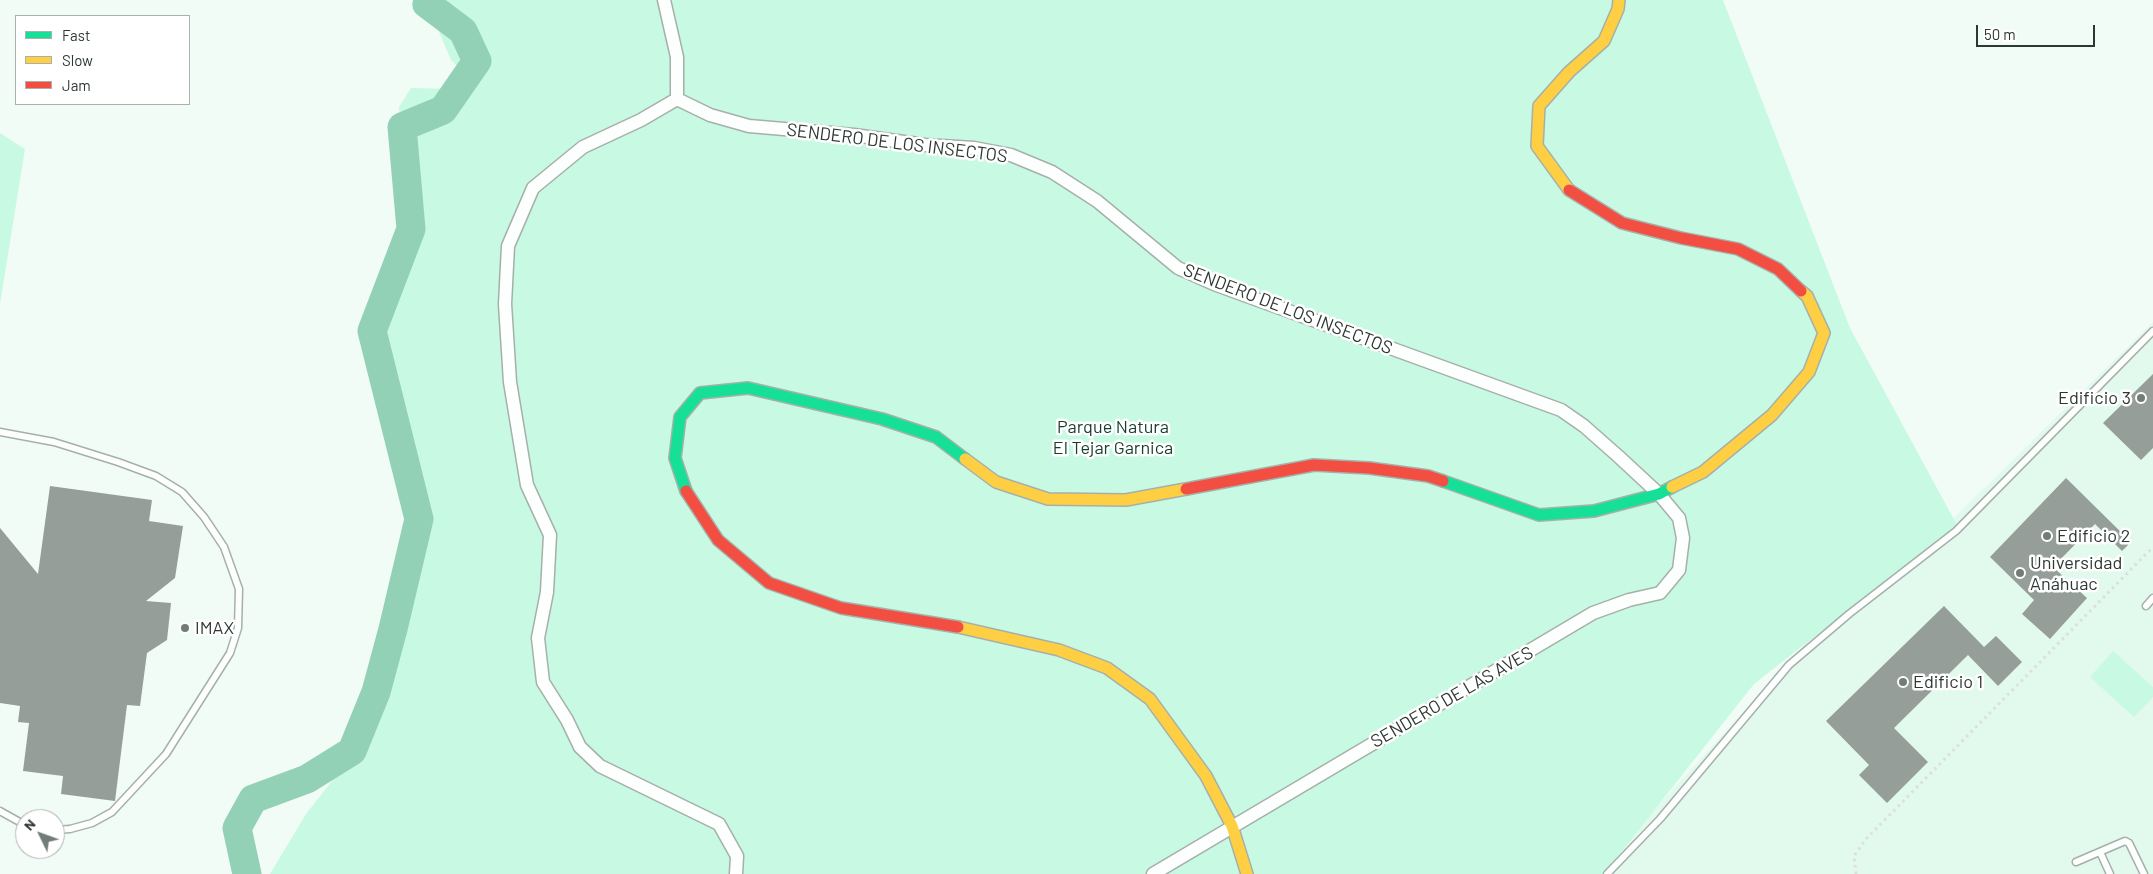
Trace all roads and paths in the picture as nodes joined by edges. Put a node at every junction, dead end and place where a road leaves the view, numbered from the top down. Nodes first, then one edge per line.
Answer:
1 (664, 0) edge
2 (1619, 0) edge
3 (677, 98) junction
4 (2153, 331) edge
5 (0, 432) edge
6 (1660, 494) junction
7 (2153, 547) edge
8 (2153, 598) edge
9 (2146, 606) dead end
10 (0, 811) edge
11 (15, 819) edge
12 (1232, 826) junction
13 (65, 829) edge
14 (2100, 852) junction
15 (2076, 862) dead end
16 (736, 874) edge
17 (1153, 874) edge
18 (1247, 874) edge
19 (1607, 874) edge
20 (1856, 874) edge
21 (2110, 874) edge
22 (2144, 874) edge

1 - 3 street
2 - 6 street
3 - 6 street, SENDERO DE LOS INSECTOS
3 - 16 street
4 - 19 lane
5 - 13 lane
6 - 12 street, SENDERO DE LAS AVES
6 - 12 street
7 - 20 path
8 - 9 lane
10 - 11 lane
12 - 17 street, SENDERO DE LAS AVES
12 - 18 street
14 - 15 lane
14 - 21 lane
14 - 22 lane

